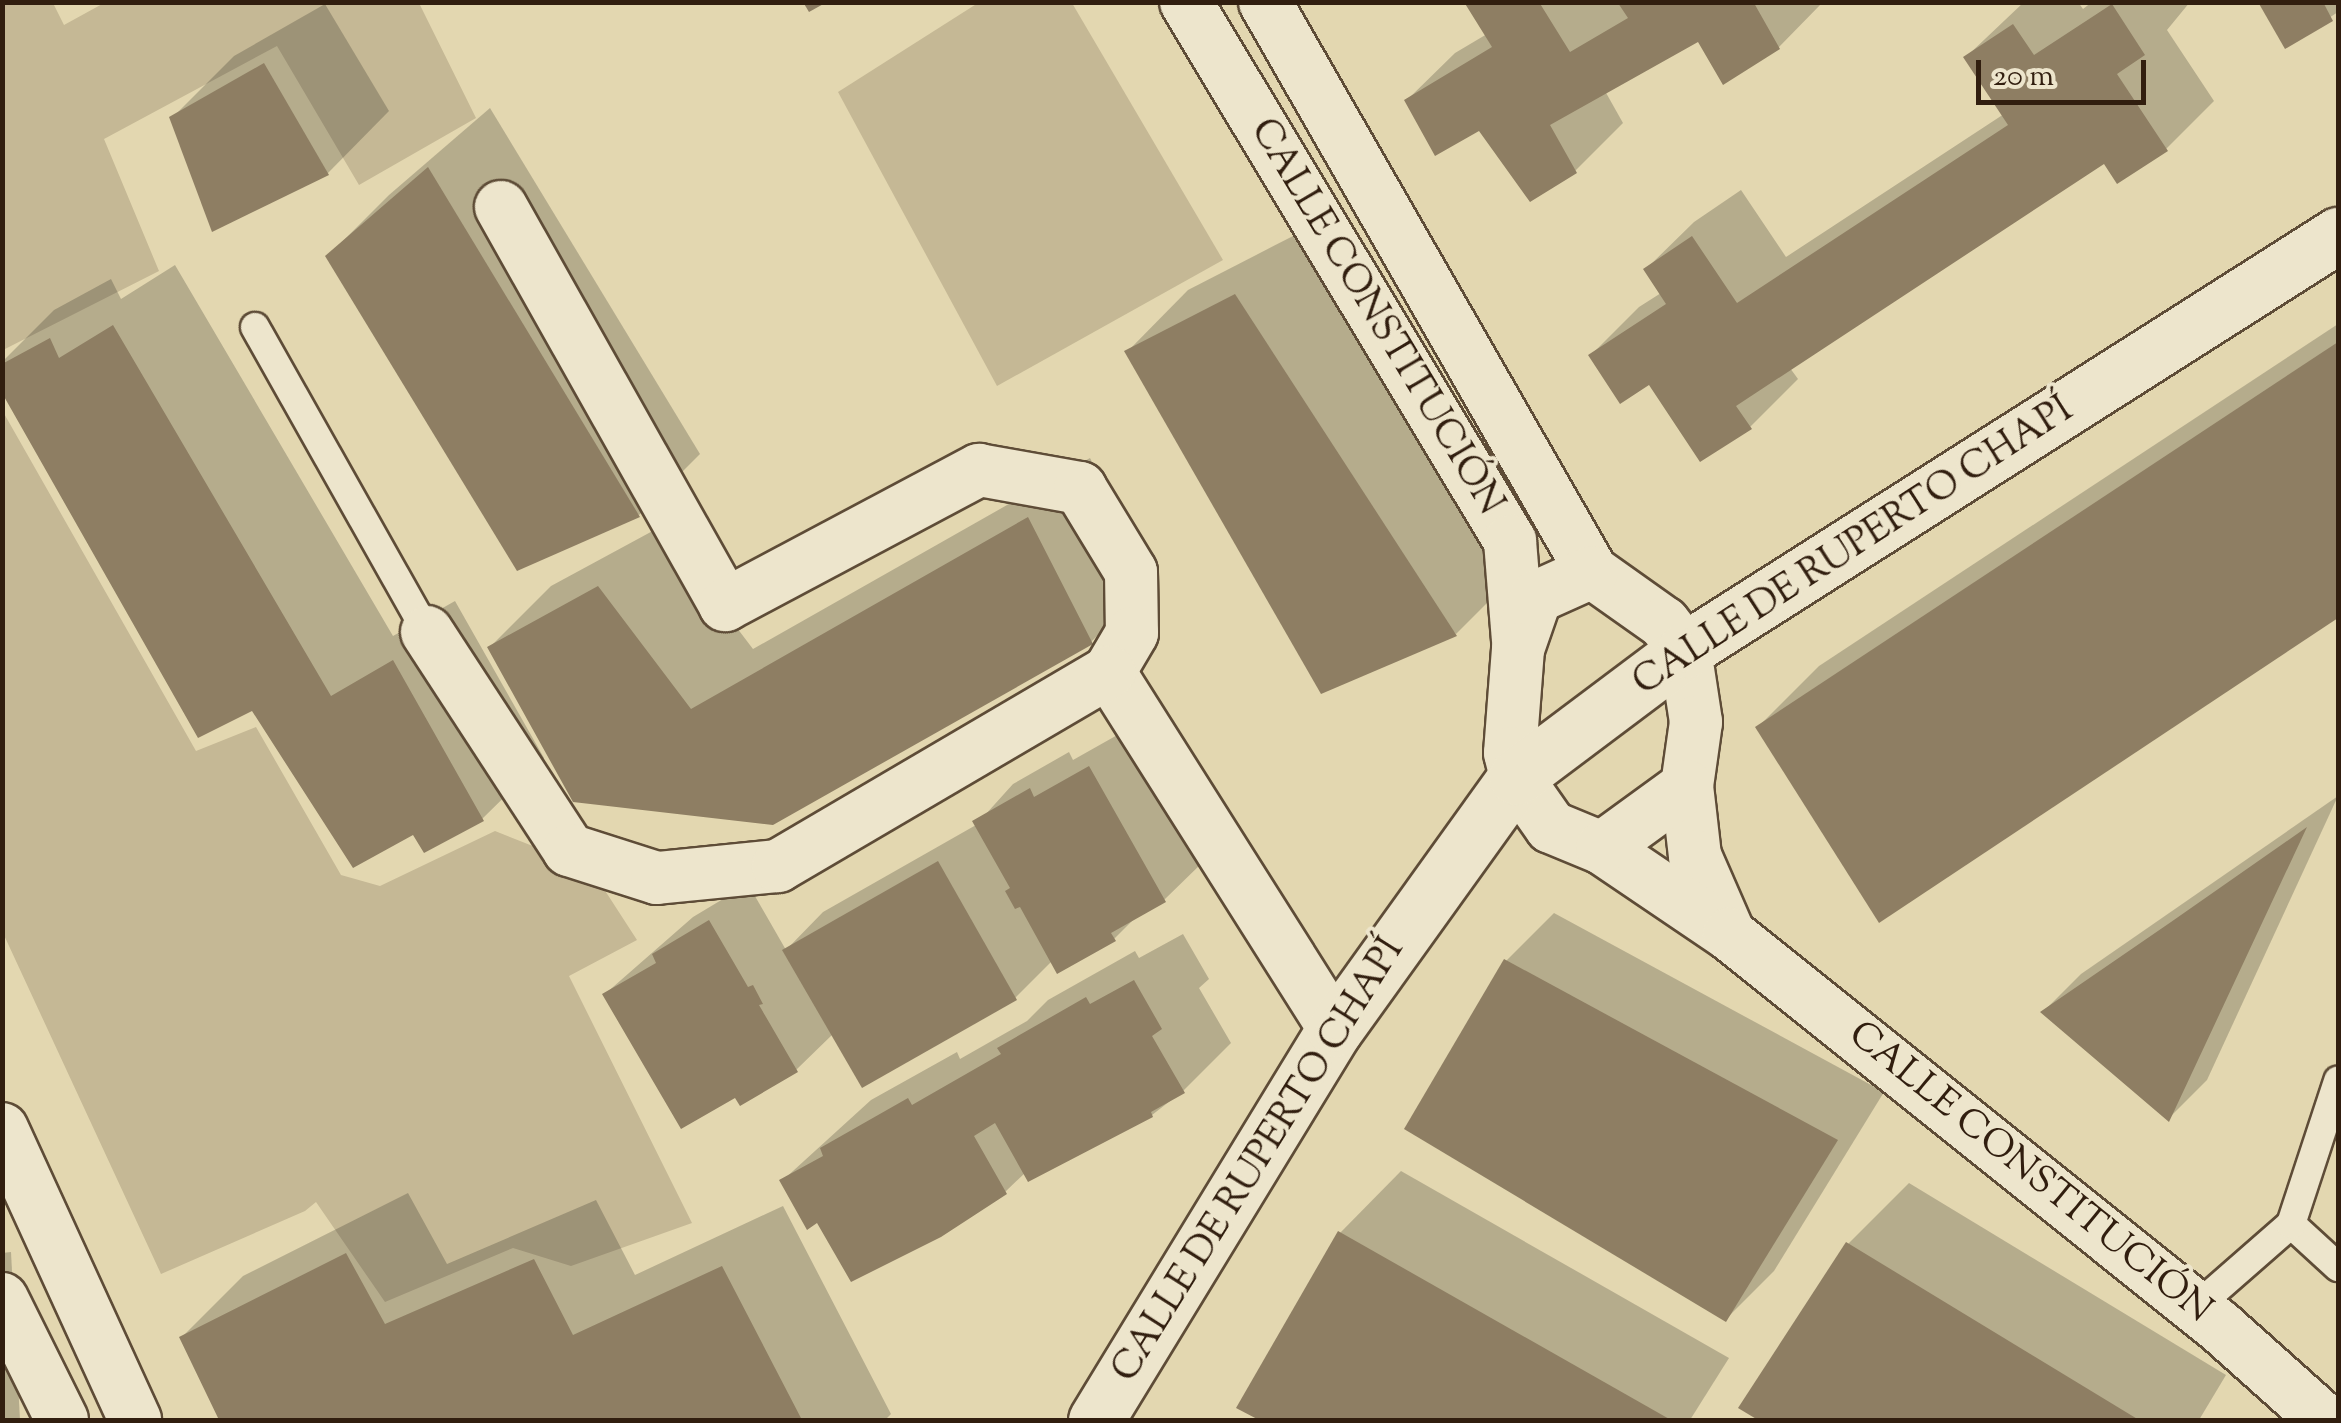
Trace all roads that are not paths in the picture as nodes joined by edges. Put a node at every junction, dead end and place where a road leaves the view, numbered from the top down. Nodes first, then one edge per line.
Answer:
1 (1186, 2) edge
2 (1265, 2) edge
3 (500, 207) dead end
4 (2338, 235) edge
5 (255, 326) dead end
6 (1592, 572) junction
7 (427, 632) joint
8 (1518, 648) junction
9 (1684, 650) junction
10 (1109, 672) junction
11 (1516, 777) junction
12 (1687, 786) junction
13 (1602, 848) junction
14 (1729, 934) junction
15 (1335, 1029) junction
16 (2338, 1081) edge
17 (2, 1128) edge
18 (2291, 1224) junction
19 (2338, 1267) edge
20 (2, 1299) edge
21 (2195, 1308) junction
22 (62, 1420) edge
23 (135, 1420) edge
24 (1096, 1420) edge
25 (2324, 1420) edge

1 - 8 street, CALLE CONSTITUCIÓN
2 - 6 street, CALLE CONSTITUCIÓN
3 - 10 street
4 - 9 street, CALLE DE RUPERTO CHAPÍ
5 - 7 lane
6 - 8 street, CALLE CONSTITUCIÓN
6 - 9 street, CALLE CONSTITUCIÓN
7 - 10 street
8 - 11 street, CALLE CONSTITUCIÓN
9 - 11 street, CALLE DE RUPERTO CHAPÍ
9 - 12 street, CALLE CONSTITUCIÓN
10 - 15 street
11 - 13 street, CALLE CONSTITUCIÓN
11 - 15 street, CALLE DE RUPERTO CHAPÍ
12 - 13 street
12 - 14 street, CALLE CONSTITUCIÓN
13 - 14 street, CALLE CONSTITUCIÓN
14 - 21 street, CALLE CONSTITUCIÓN
15 - 24 street, CALLE DE RUPERTO CHAPÍ
16 - 18 lane
17 - 23 street
18 - 19 lane
18 - 21 lane
20 - 22 street
21 - 25 street, CALLE CONSTITUCIÓN

